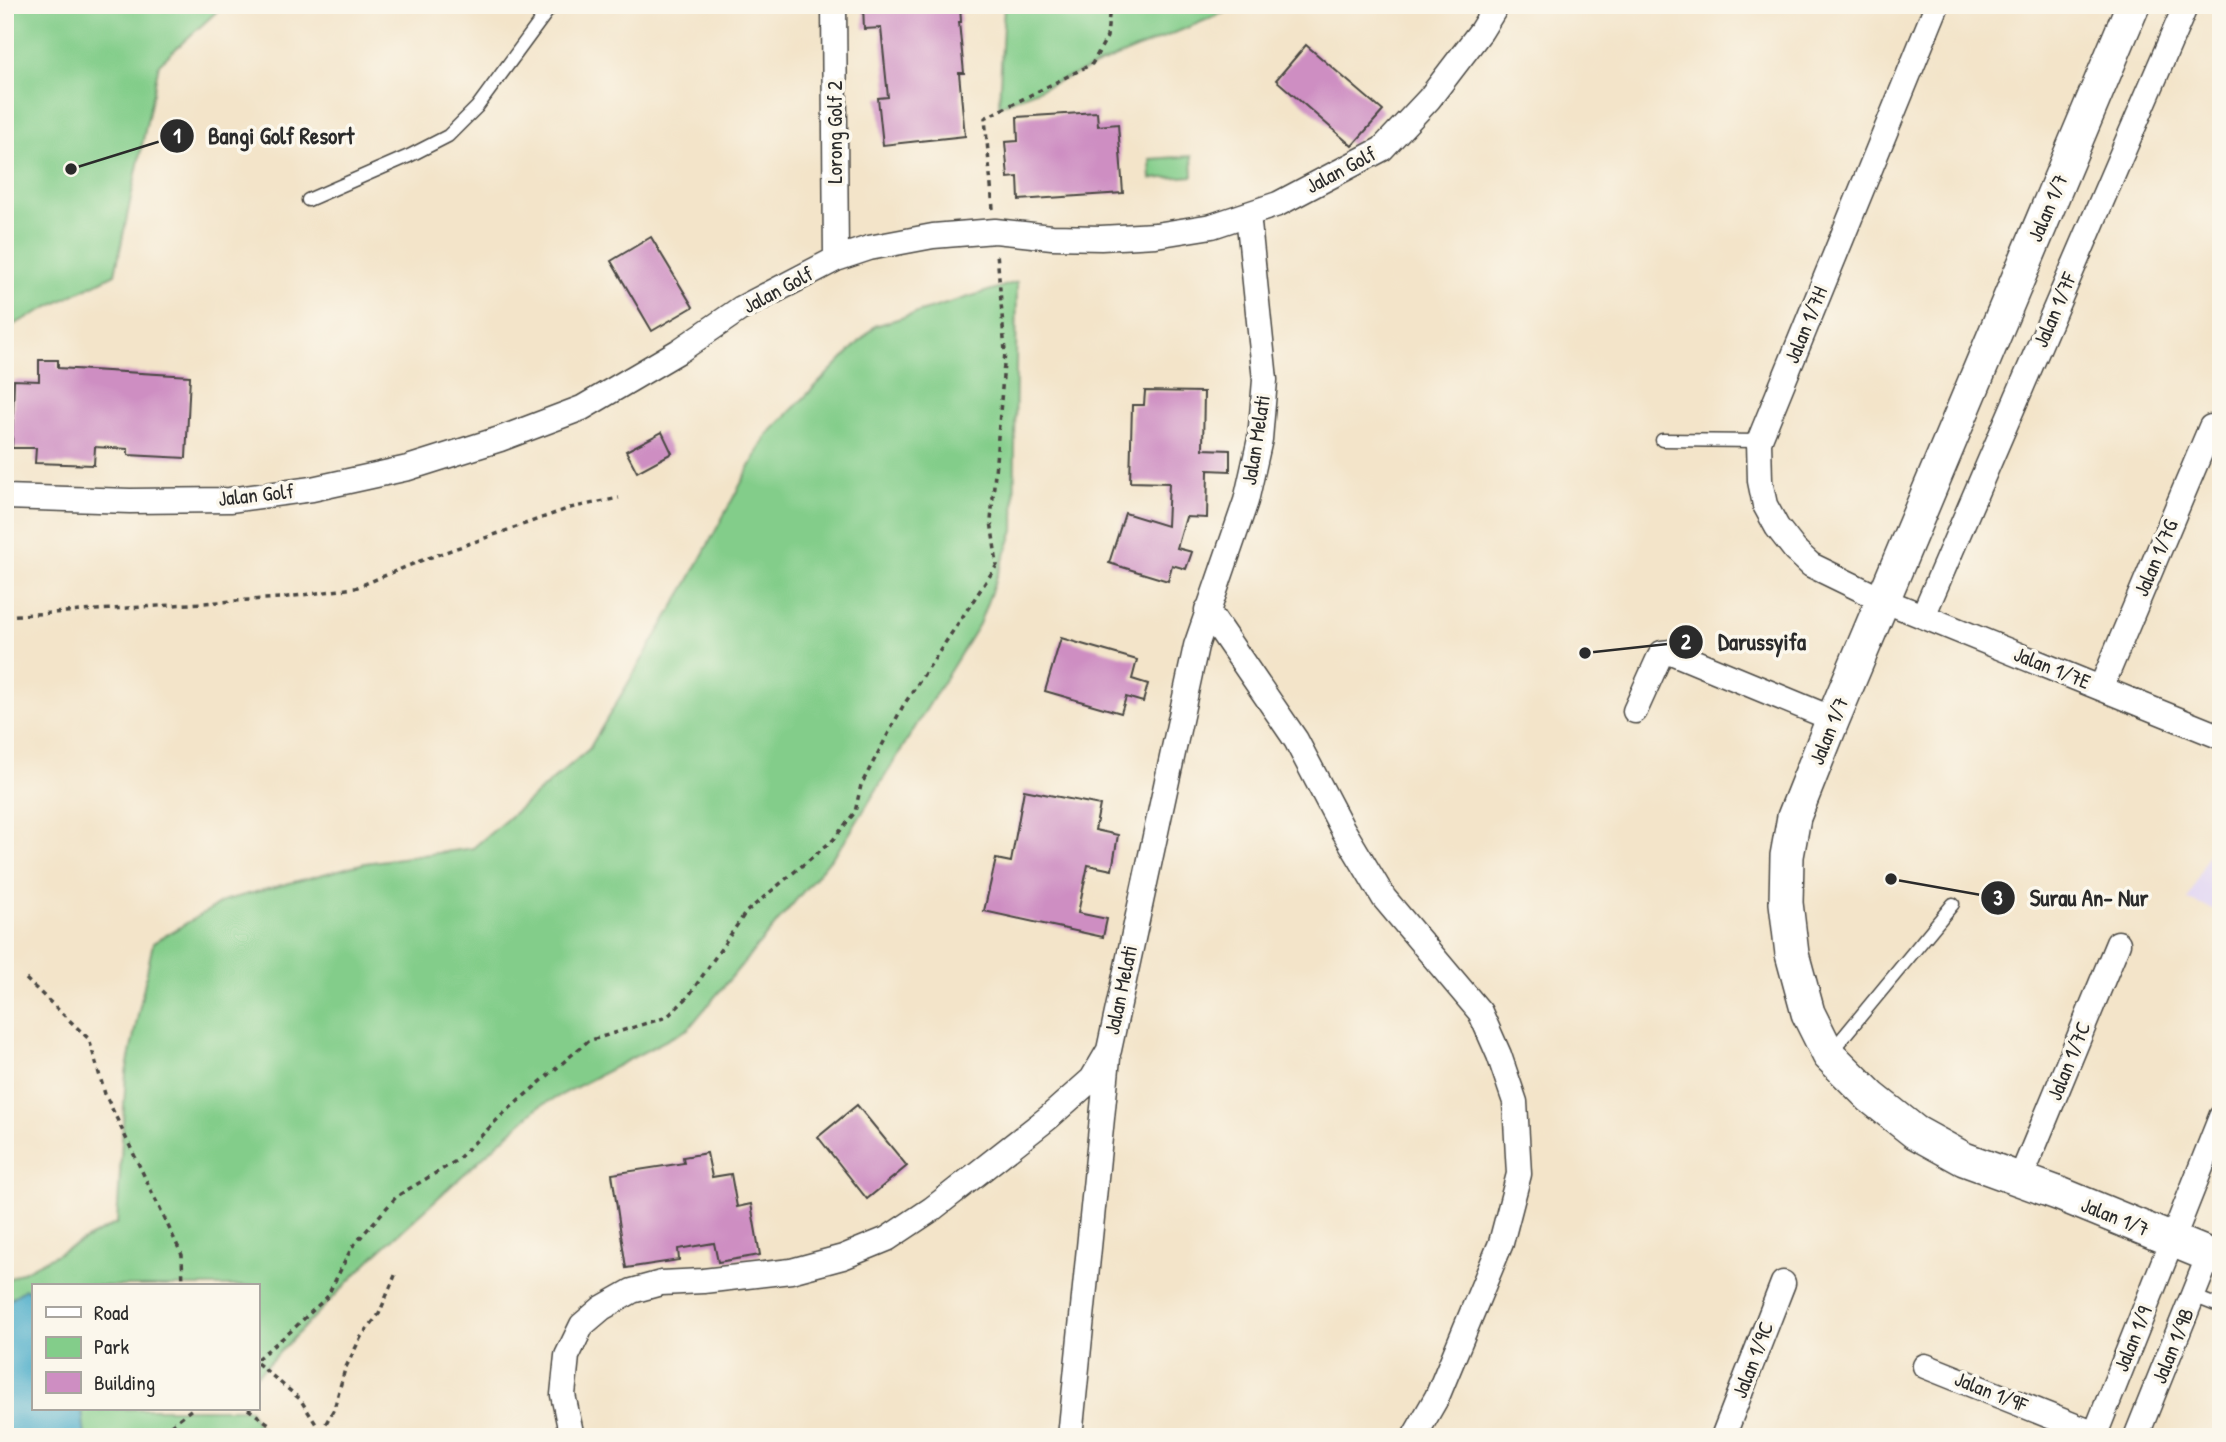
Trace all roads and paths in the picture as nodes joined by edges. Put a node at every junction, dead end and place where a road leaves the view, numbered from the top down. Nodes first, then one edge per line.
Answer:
1 (552, 5) edge
2 (834, 5) edge
3 (1110, 5) edge
4 (1497, 5) edge
5 (1937, 5) edge
6 (2133, 5) edge
7 (2186, 5) edge
8 (309, 200) dead end
9 (1248, 215) junction
10 (995, 231) junction
11 (836, 259) junction
12 (2211, 428) dead end
13 (1662, 440) dead end
14 (1759, 441) junction
15 (5, 497) edge
16 (618, 498) dead end
17 (1883, 600) junction
18 (1208, 610) junction
19 (5, 616) edge
20 (1923, 616) junction
21 (2101, 688) junction
22 (1635, 711) dead end
23 (1833, 719) junction
24 (2221, 737) edge
25 (1953, 904) dead end
26 (2118, 943) dead end
27 (26, 979) dead end
28 (1108, 1050) junction
29 (1829, 1055) junction
30 (2221, 1117) edge
31 (2020, 1180) junction
32 (2173, 1241) junction
33 (2215, 1258) edge
34 (396, 1273) dead end
35 (1783, 1283) dead end
36 (183, 1284) edge
37 (2193, 1296) junction
38 (2221, 1307) edge
39 (259, 1359) edge
40 (259, 1363) edge
41 (1925, 1366) dead end
42 (191, 1410) edge
43 (249, 1410) edge
44 (322, 1435) edge
45 (2094, 1435) edge
46 (155, 1437) edge
47 (275, 1437) edge
48 (572, 1437) edge
49 (1070, 1437) edge
50 (1414, 1437) edge
51 (1723, 1437) edge
52 (2136, 1437) edge

1 - 8 lane
2 - 11 street, Lorong Golf 2
3 - 10 path
4 - 9 street, Jalan Golf
5 - 14 street, Jalan 1/7H
6 - 17 street, Jalan 1/7
7 - 20 street, Jalan 1/7F
9 - 10 street, Jalan Golf
9 - 18 street, Jalan Melati
10 - 11 street, Jalan Golf
10 - 39 path
11 - 15 street, Jalan Golf
12 - 21 street, Jalan 1/7G
13 - 14 lane
14 - 17 street, Jalan 1/7H
16 - 19 path
17 - 20 street, Jalan 1/7E
17 - 23 street, Jalan 1/7
18 - 28 street, Jalan Melati
18 - 50 street
20 - 21 street, Jalan 1/7E
21 - 24 street, Jalan 1/7E
22 - 23 street
23 - 29 street, Jalan 1/7
25 - 29 lane
26 - 31 street, Jalan 1/7C
27 - 36 path
28 - 48 street, Jalan Melati
28 - 49 street
29 - 31 street, Jalan 1/7
30 - 32 street, Jalan 1/9
31 - 32 street, Jalan 1/7
32 - 33 street, Jalan 1/7
32 - 45 street, Jalan 1/9
33 - 37 street, Jalan 1/9B
34 - 44 path
35 - 51 street, Jalan 1/9C
37 - 38 lane
37 - 52 street, Jalan 1/9B
40 - 44 path
41 - 45 street, Jalan 1/9F
42 - 46 path
43 - 47 path

